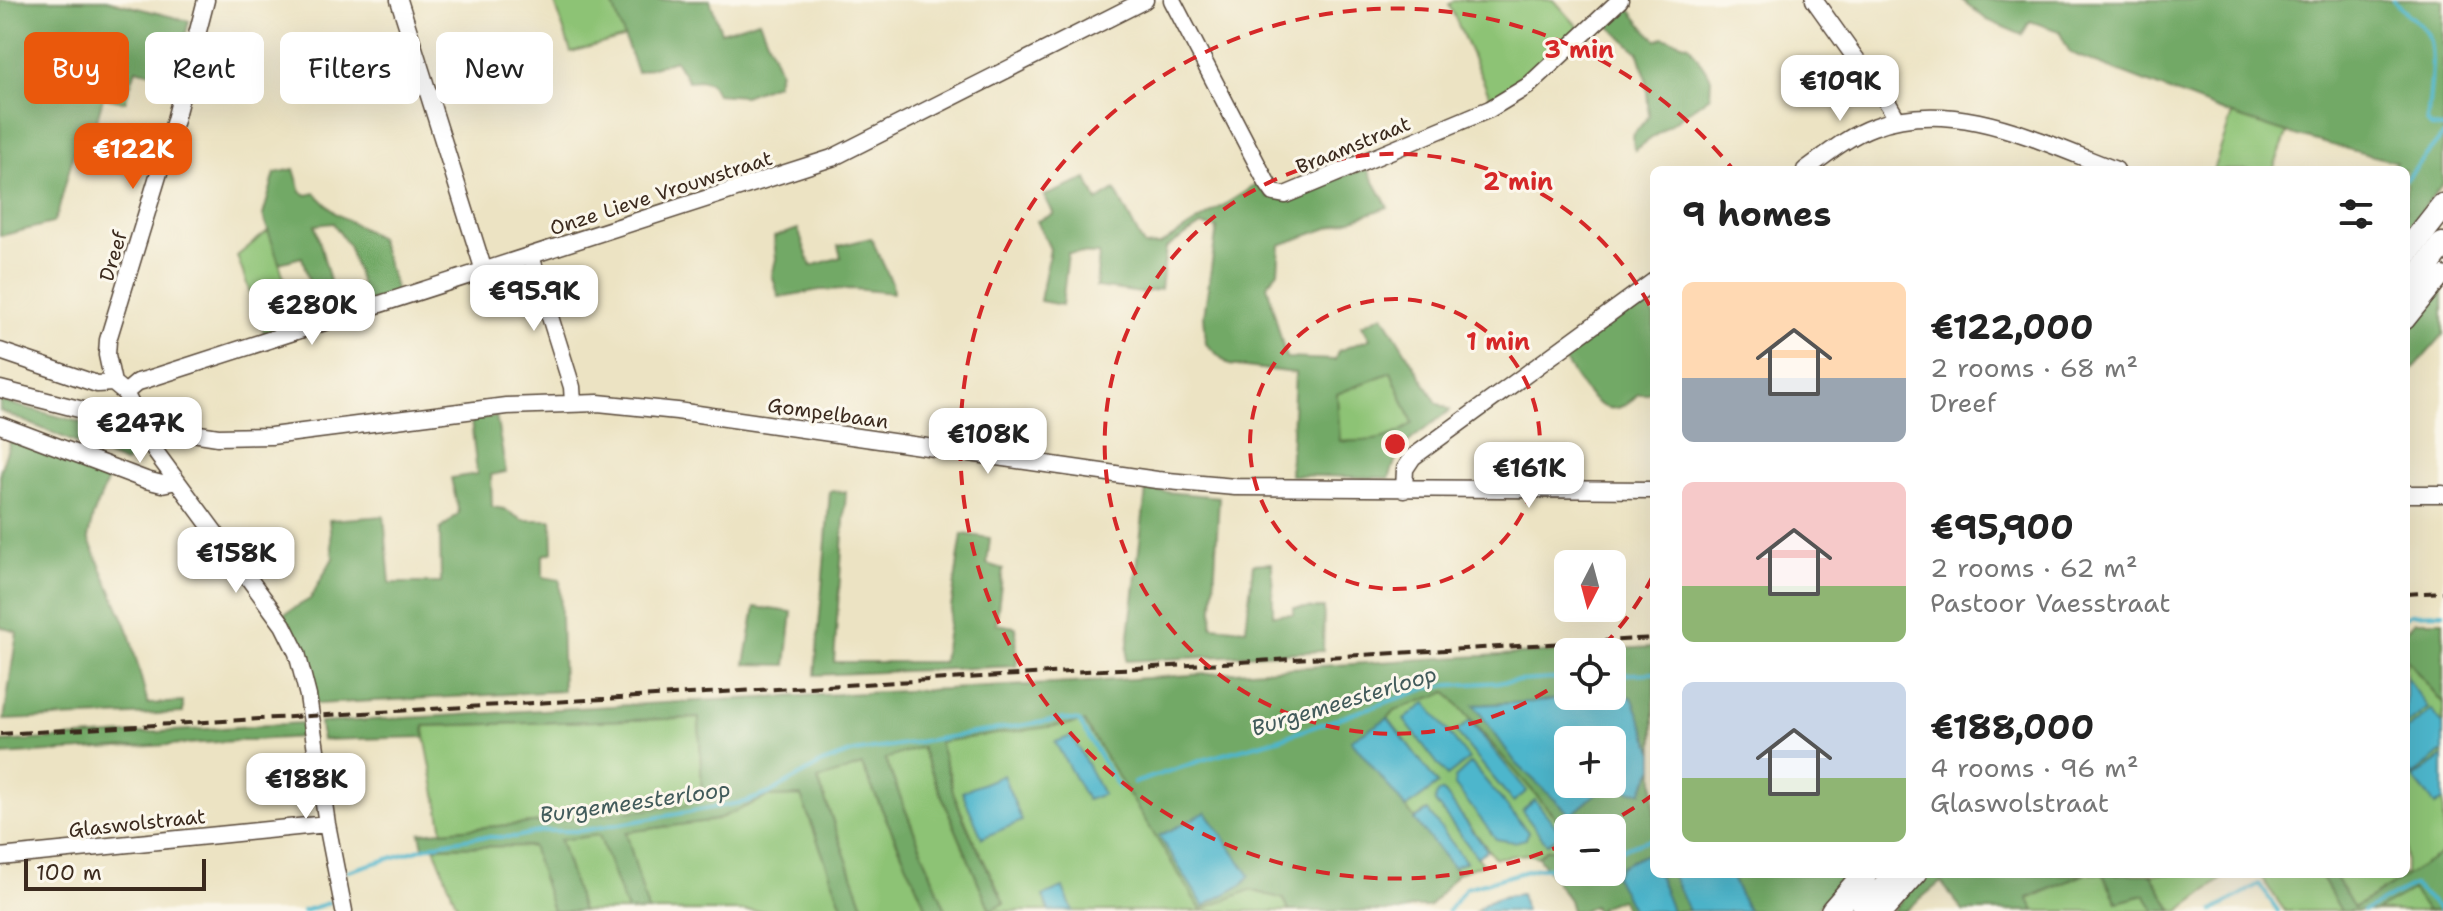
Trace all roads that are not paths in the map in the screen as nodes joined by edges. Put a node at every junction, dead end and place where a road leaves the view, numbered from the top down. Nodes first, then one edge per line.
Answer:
1 (206, 0) edge
2 (399, 0) edge
3 (1145, 0) edge
4 (1172, 0) edge
5 (1620, 0) edge
6 (1814, 0) edge
7 (1897, 119) junction
8 (1811, 166) edge
9 (2105, 166) edge
10 (2443, 206) edge
11 (2443, 245) edge
12 (2410, 248) edge
13 (531, 256) junction
14 (484, 271) junction
15 (2443, 275) edge
16 (1650, 284) edge
17 (2410, 287) edge
18 (2410, 316) edge
19 (0, 351) edge
20 (119, 388) junction
21 (0, 389) edge
22 (573, 403) junction
23 (0, 425) edge
24 (142, 425) junction
25 (177, 481) junction
26 (1404, 490) junction
27 (1650, 490) edge
28 (2410, 494) edge
29 (2443, 494) edge
30 (327, 824) junction
31 (0, 857) edge
32 (1862, 878) edge
33 (1893, 878) edge
34 (1915, 878) edge
35 (344, 911) edge
36 (1833, 911) edge
37 (1864, 911) edge
38 (1886, 911) edge

1 - 20 street, Dreef
2 - 14 street
3 - 13 street, Onze Lieve Vrouwstraat
4 - 5 street, Braamstraat
6 - 7 street
7 - 8 street
7 - 9 street
10 - 12 highway
11 - 17 highway
13 - 14 street, Onze Lieve Vrouwstraat
13 - 22 street
14 - 20 street, Onze Lieve Vrouwstraat
15 - 18 street
16 - 26 street
19 - 20 street
20 - 24 street, Dreef
21 - 24 street, Gompelbaan
22 - 24 street, Gompelbaan
22 - 26 street, Gompelbaan
23 - 25 street
24 - 25 street, Dreef
25 - 30 street, Dreef
26 - 27 street, Gompelbaan
28 - 29 street
30 - 31 street, Glaswolstraat
30 - 35 street, Dreef
32 - 36 highway
33 - 37 highway
34 - 38 street

